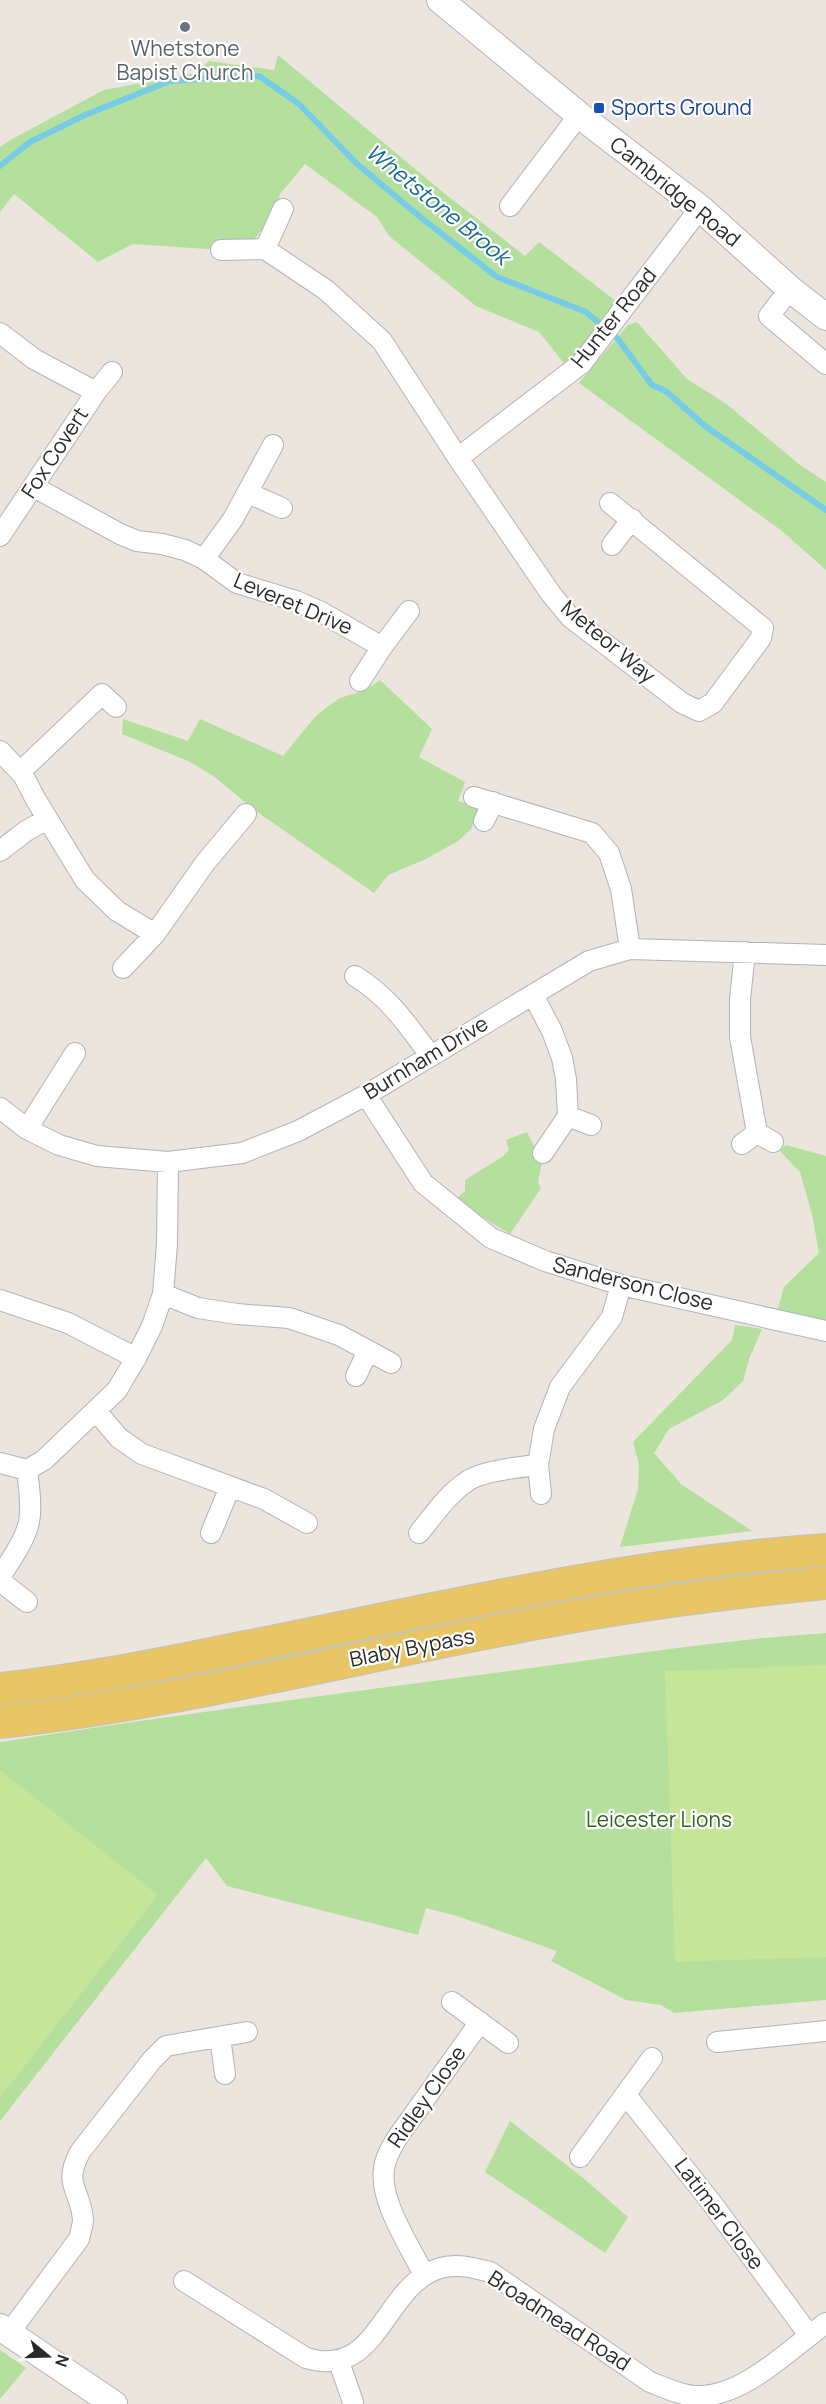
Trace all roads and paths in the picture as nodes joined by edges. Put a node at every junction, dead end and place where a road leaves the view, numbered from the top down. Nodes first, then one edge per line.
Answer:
1 (440, 0) edge
2 (579, 115) junction
3 (510, 206) dead end
4 (700, 208) junction
5 (283, 209) dead end
6 (265, 249) junction
7 (221, 250) dead end
8 (790, 289) junction
9 (826, 317) edge
10 (0, 333) edge
11 (826, 364) edge
12 (112, 372) dead end
13 (96, 392) junction
14 (273, 445) dead end
15 (458, 458) junction
16 (34, 487) junction
17 (248, 493) junction
18 (610, 502) dead end
19 (282, 508) dead end
20 (632, 519) junction
21 (0, 536) edge
22 (612, 545) dead end
23 (204, 559) junction
24 (409, 611) dead end
25 (382, 647) junction
26 (360, 681) dead end
27 (116, 707) dead end
28 (0, 752) edge
29 (20, 772) junction
30 (246, 814) dead end
31 (47, 819) junction
32 (484, 820) dead end
33 (0, 851) edge
34 (154, 934) junction
35 (630, 950) junction
36 (745, 952) junction
37 (826, 955) edge
38 (123, 968) dead end
39 (355, 976) dead end
40 (533, 995) junction
41 (75, 1053) dead end
42 (430, 1055) junction
43 (366, 1095) junction
44 (0, 1108) edge
45 (568, 1116) junction
46 (591, 1125) dead end
47 (27, 1129) junction
48 (758, 1140) dead end
49 (543, 1153) dead end
50 (168, 1162) junction
51 (621, 1285) junction
52 (163, 1294) junction
53 (0, 1300) edge
54 (826, 1331) edge
55 (368, 1351) junction
56 (136, 1358) junction
57 (391, 1363) dead end
58 (356, 1376) dead end
59 (96, 1411) junction
60 (0, 1463) edge
61 (538, 1465) junction
62 (27, 1470) junction
63 (230, 1487) junction
64 (541, 1494) dead end
65 (307, 1523) dead end
66 (211, 1533) dead end
67 (418, 1533) dead end
68 (826, 1550) edge
69 (0, 1579) edge
70 (826, 1583) edge
71 (27, 1602) dead end
72 (0, 1689) edge
73 (0, 1722) edge
74 (452, 2002) dead end
75 (480, 2022) junction
76 (826, 2031) edge
77 (247, 2032) dead end
78 (220, 2037) junction
79 (717, 2042) dead end
80 (508, 2043) dead end
81 (652, 2058) dead end
82 (225, 2074) dead end
83 (626, 2095) junction
84 (580, 2157) dead end
85 (424, 2275) junction
86 (184, 2281) dead end
87 (826, 2323) edge
88 (4, 2330) edge
89 (809, 2335) junction
90 (339, 2362) junction
91 (353, 2402) dead end
92 (114, 2404) edge

1 - 2 street, Cambridge Road
2 - 3 street
2 - 4 street, Cambridge Road
4 - 8 street, Cambridge Road
4 - 15 street, Hunter Road
5 - 6 street
6 - 7 street
6 - 15 street, Meteor Way
8 - 9 street, Cambridge Road
8 - 11 street
10 - 13 street
12 - 13 street, Fox Covert
13 - 16 street, Fox Covert
14 - 17 street
15 - 20 street, Meteor Way
16 - 21 street, Fox Covert
16 - 23 street, Leveret Drive
17 - 19 street
17 - 23 street
18 - 20 street, Meteor Way
20 - 22 street
23 - 25 street, Leveret Drive
24 - 25 street
25 - 26 street
27 - 29 street
28 - 29 street
29 - 31 street
30 - 34 street
31 - 33 street
31 - 34 street
32 - 35 street
34 - 38 street
35 - 36 street, Burnham Drive
35 - 40 street, Burnham Drive
36 - 37 street, Burnham Drive
36 - 48 street
39 - 42 street
40 - 42 street, Burnham Drive
40 - 45 street
41 - 47 street
42 - 43 street, Burnham Drive
43 - 50 street, Burnham Drive
43 - 51 street, Sanderson Close
44 - 47 street, Burnham Drive
45 - 46 street
45 - 49 street
47 - 50 street, Burnham Drive
50 - 52 street
51 - 54 street, Sanderson Close
51 - 61 street
52 - 55 street
52 - 56 street
53 - 56 street
55 - 57 street
55 - 58 street
56 - 59 street
59 - 62 street
59 - 63 street
60 - 62 street
61 - 64 street
61 - 67 street
62 - 69 street
63 - 65 street
63 - 66 street
68 - 72 main road, Blaby Bypass
69 - 71 street
70 - 73 main road, Blaby Bypass
74 - 75 street
75 - 80 street
75 - 85 street, Ridley Close
76 - 79 street
77 - 78 street
78 - 82 street
78 - 88 street
81 - 83 street
83 - 84 street
83 - 89 street, Latimer Close
85 - 89 street, Broadmead Road
85 - 90 street, Broadmead Road
86 - 90 street
87 - 89 street, Broadmead Road
88 - 92 street
90 - 91 street

